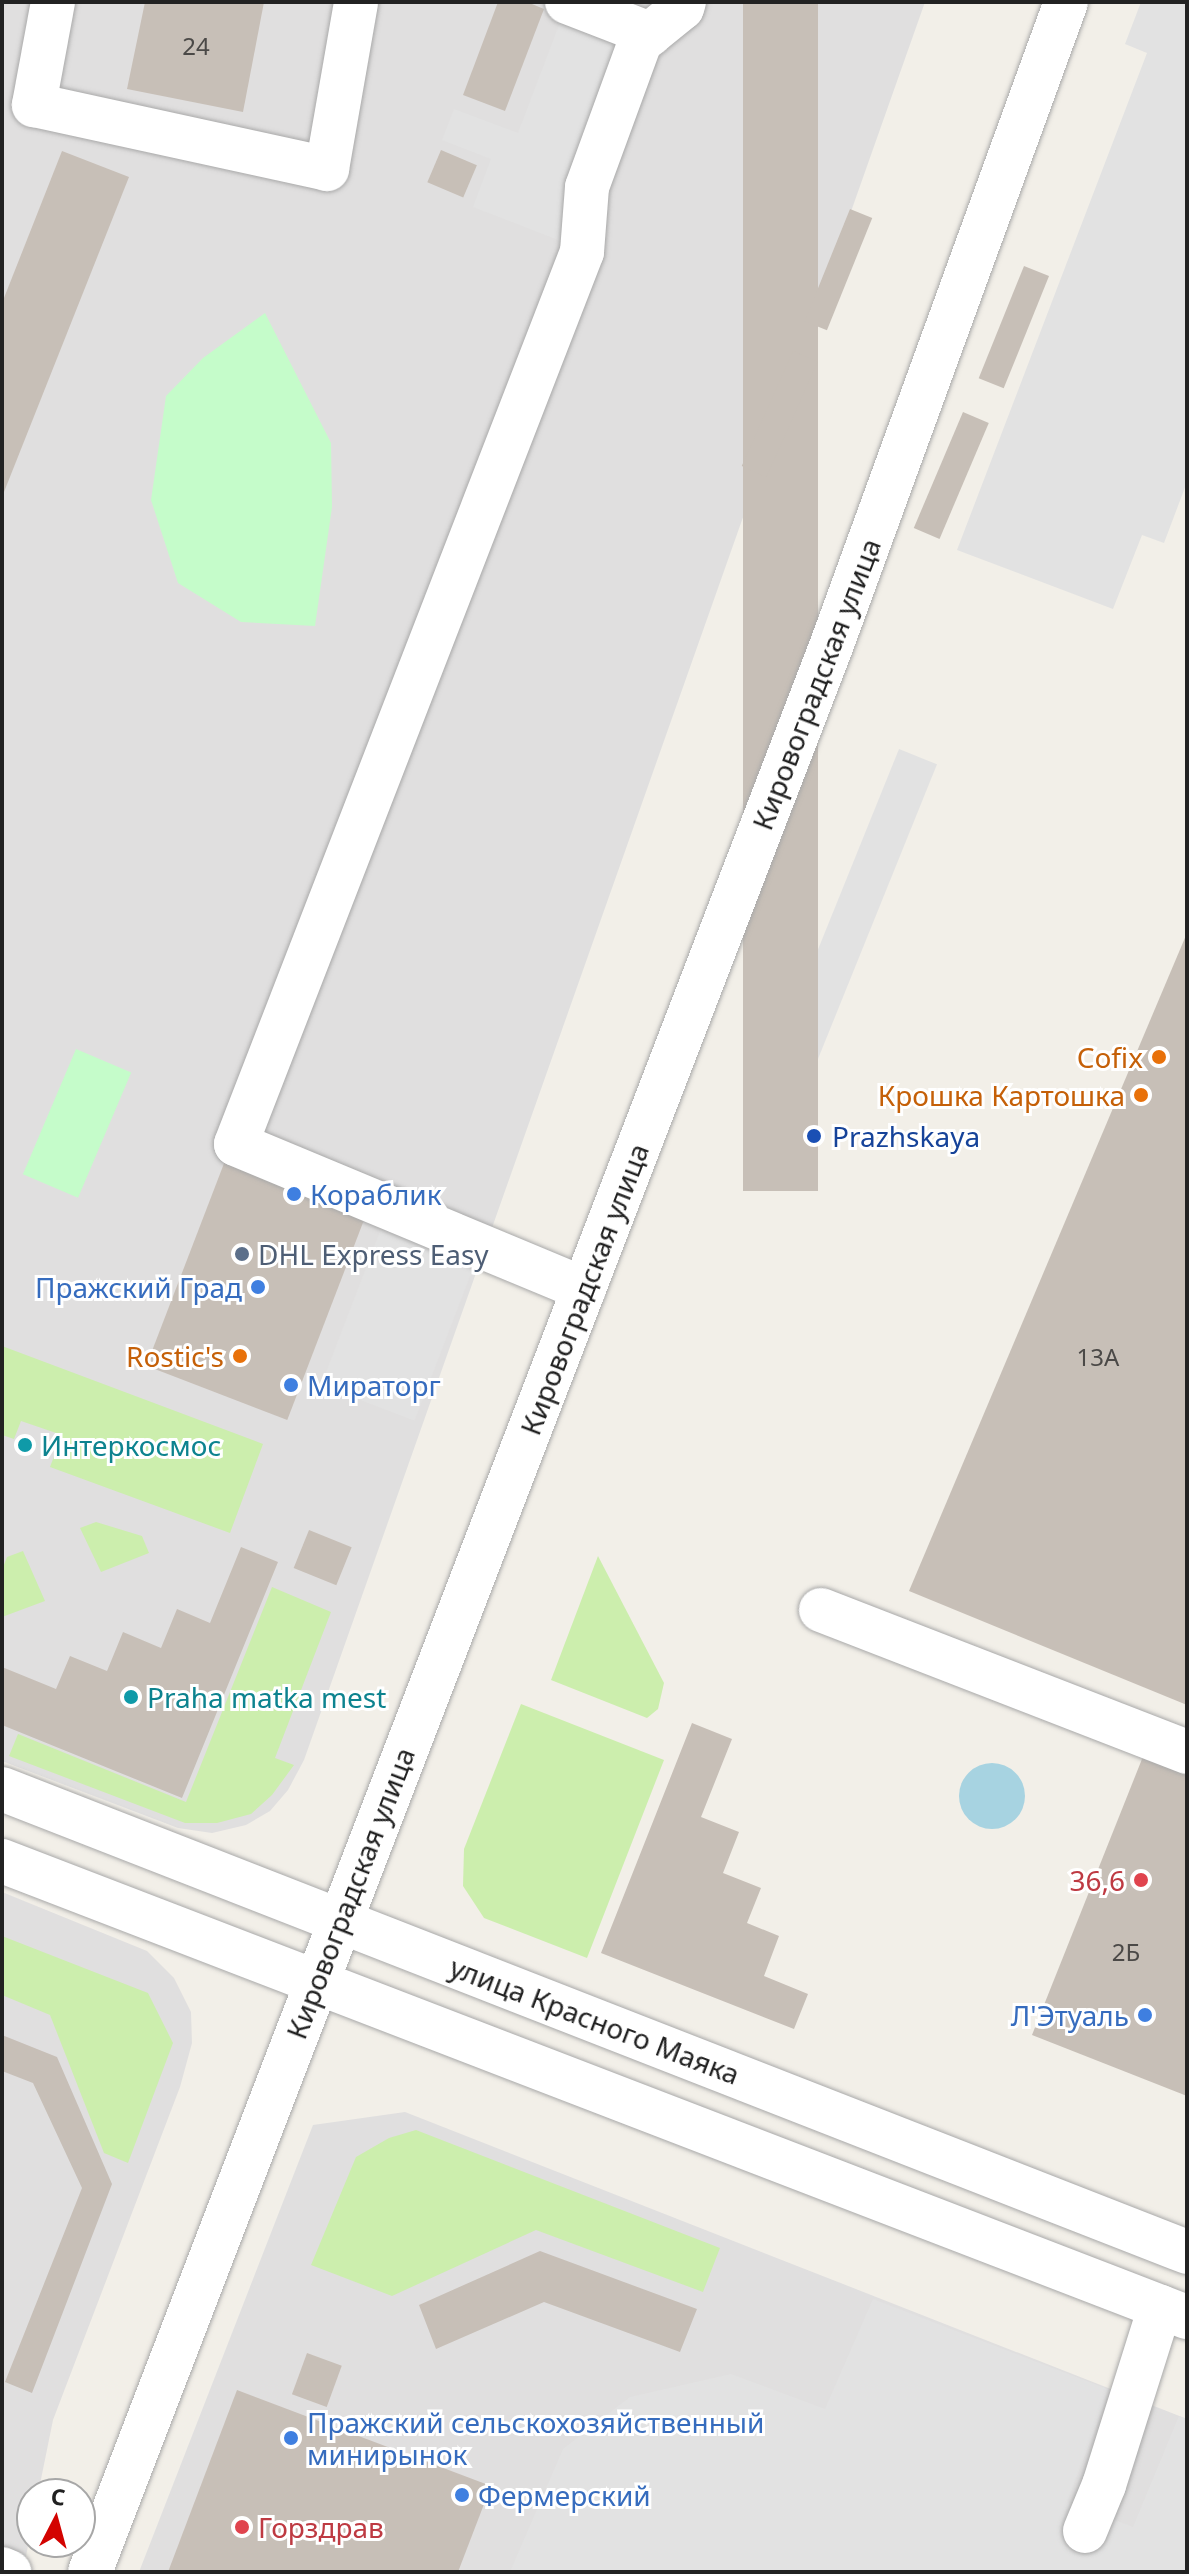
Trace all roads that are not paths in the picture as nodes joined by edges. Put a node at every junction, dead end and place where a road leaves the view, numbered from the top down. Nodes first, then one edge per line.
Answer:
1 (53, 2) edge
2 (356, 2) edge
3 (567, 2) edge
4 (684, 2) edge
5 (1066, 2) edge
6 (650, 34) junction
7 (584, 1289) junction
8 (821, 1610) dead end
9 (1187, 1752) edge
10 (2, 1789) edge
11 (2, 1861) edge
12 (339, 1920) junction
13 (315, 1983) junction
14 (1187, 2252) edge
15 (1173, 2312) edge
16 (1085, 2531) dead end
17 (2, 2569) edge
18 (9, 2572) edge
19 (90, 2572) edge

1 - 2 street
3 - 6 street
4 - 6 street
5 - 7 street, Кировоградская улица
6 - 7 street
7 - 12 street, Кировоградская улица
8 - 9 street
10 - 12 street, улица Красного Маяка
11 - 13 street
12 - 13 street, Кировоградская улица
12 - 14 street, улица Красного Маяка
13 - 15 street
13 - 19 street, Кировоградская улица
15 - 16 street
17 - 18 street

